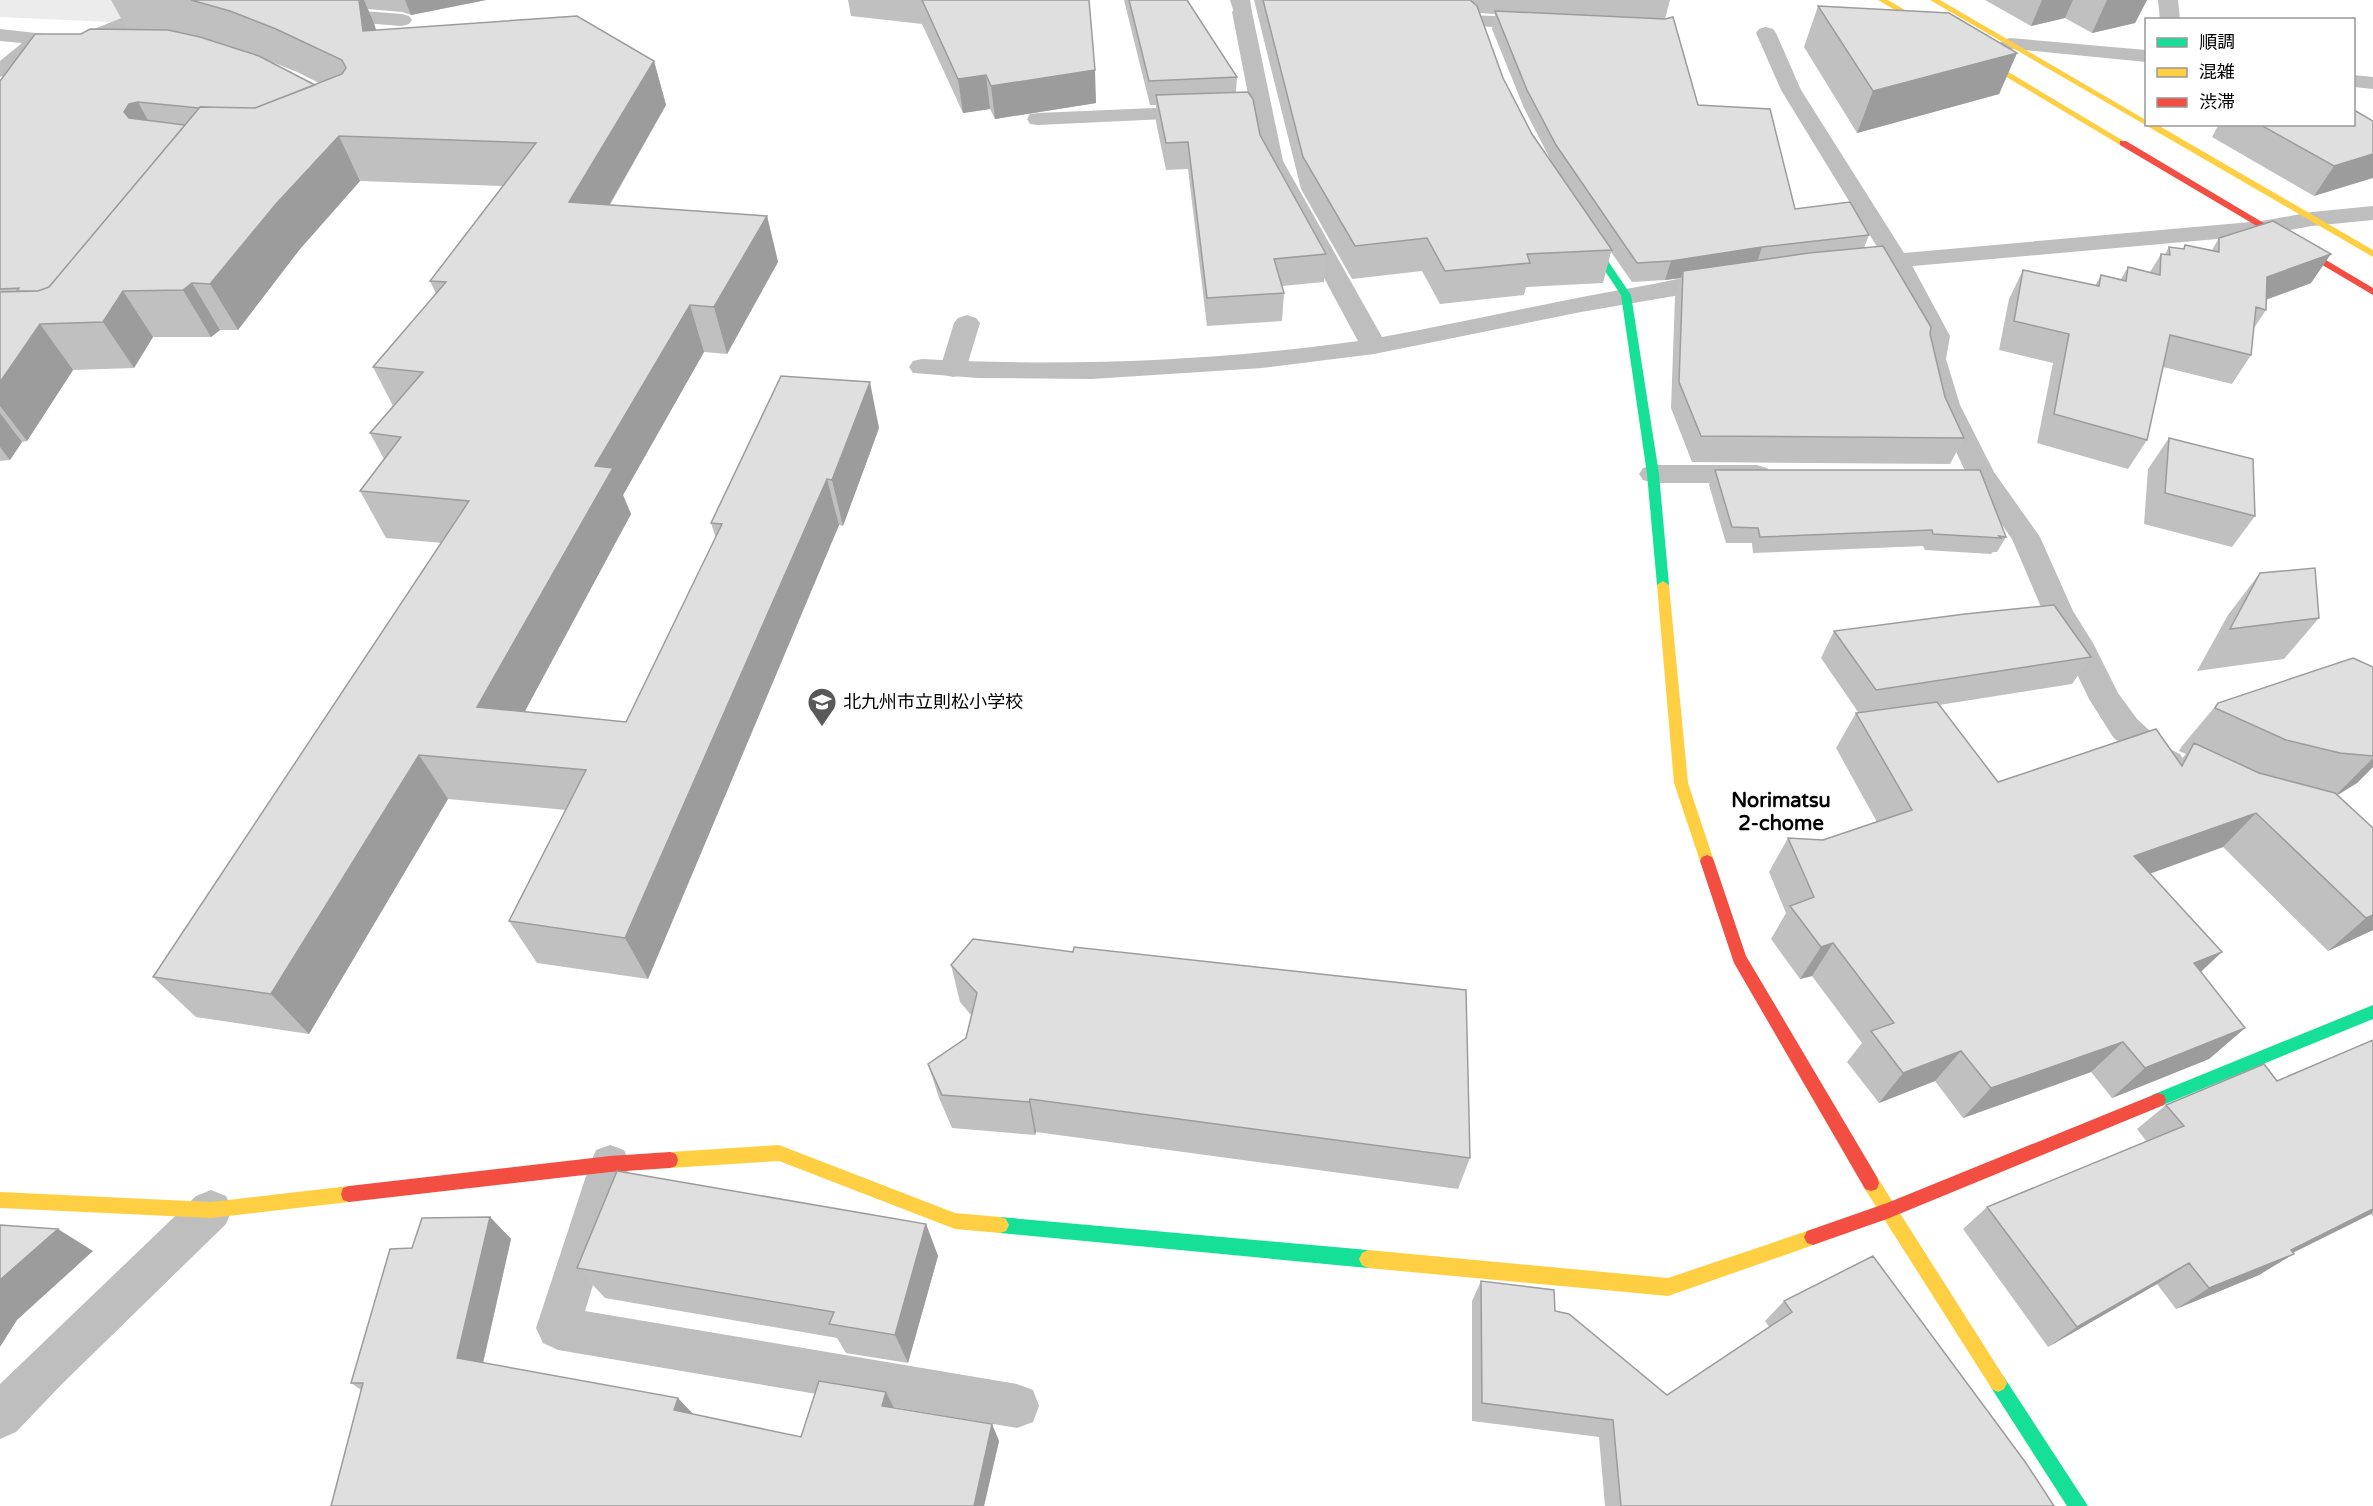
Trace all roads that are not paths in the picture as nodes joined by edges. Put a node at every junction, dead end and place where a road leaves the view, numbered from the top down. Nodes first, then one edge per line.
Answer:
1 (182, 0) edge
2 (262, 0) edge
3 (1882, 0) edge
4 (1934, 0) edge
5 (2168, 0) edge
6 (1241, 6) edge
7 (2170, 18) edge
8 (402, 20) dead end
9 (1470, 21) edge
10 (1554, 25) edge
11 (1766, 33) dead end
12 (0, 35) edge
13 (39, 39) junction
14 (77, 43) junction
15 (123, 44) edge
16 (2010, 44) junction
17 (2145, 56) edge
18 (0, 71) edge
19 (2355, 81) edge
20 (2373, 83) edge
21 (1262, 109) junction
22 (1239, 110) edge
23 (1216, 111) edge
24 (1038, 119) dead end
25 (2145, 122) edge
26 (2151, 126) edge
27 (2373, 213) edge
28 (2312, 219) junction
29 (1576, 220) edge
30 (2262, 228) junction
31 (2373, 254) edge
32 (1897, 260) junction
33 (1821, 267) edge
34 (1741, 278) edge
35 (2373, 292) edge
36 (1626, 295) junction
37 (967, 323) dead end
38 (1374, 346) junction
39 (922, 367) dead end
40 (953, 369) junction
41 (1653, 474) junction
42 (1782, 474) edge
43 (2189, 772) edge
44 (2373, 1012) edge
45 (610, 1164) junction
46 (0, 1200) edge
47 (211, 1210) junction
48 (1887, 1211) junction
49 (1017, 1406) dead end
50 (0, 1416) edge
51 (2078, 1506) edge

1 - 14 street
2 - 8 street
3 - 30 main road
4 - 16 main road
5 - 7 street
6 - 21 street
9 - 10 street
11 - 32 street
12 - 13 street
13 - 14 street
13 - 18 street
14 - 15 street
16 - 17 street
16 - 25 main road
19 - 20 street
21 - 22 street
21 - 38 street
23 - 24 street
26 - 28 main road
27 - 28 street
28 - 30 street
28 - 31 main road
29 - 36 main road
30 - 32 street
30 - 35 main road
32 - 33 street
32 - 43 street
34 - 36 street
36 - 38 street
36 - 41 main road
37 - 40 street
38 - 40 street
39 - 40 street
41 - 42 street
41 - 48 main road
44 - 48 main road
45 - 47 main road
45 - 48 main road
45 - 49 street
46 - 47 main road
47 - 50 street
48 - 51 main road

